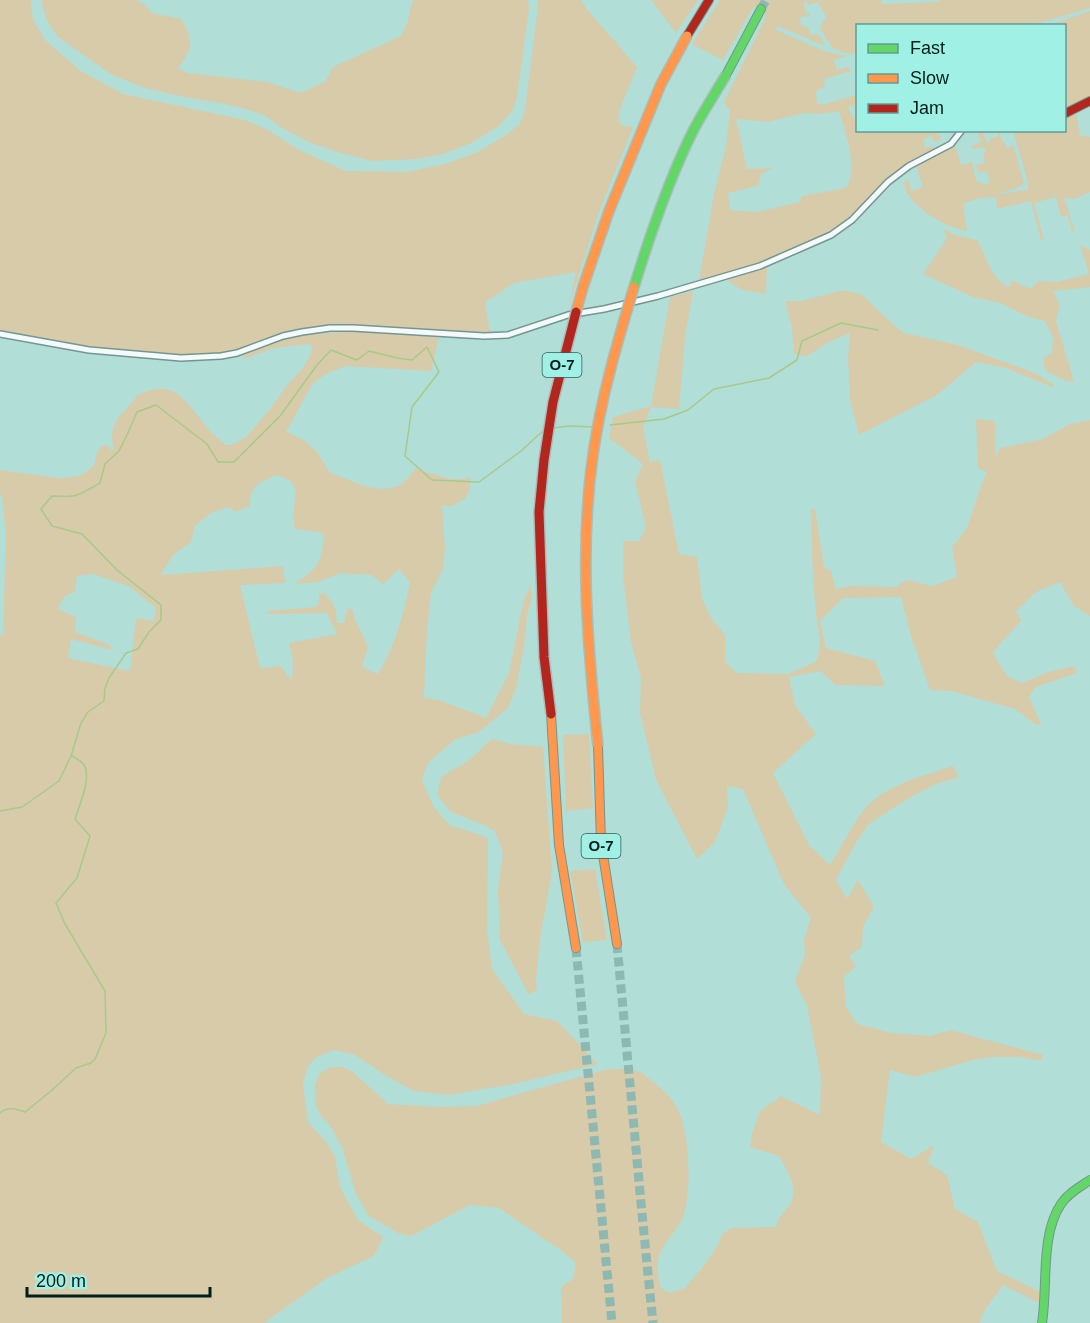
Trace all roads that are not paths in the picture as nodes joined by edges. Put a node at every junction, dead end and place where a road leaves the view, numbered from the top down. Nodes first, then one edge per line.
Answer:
1 (709, 0) edge
2 (761, 9) tunnel mouth
3 (1090, 101) edge
4 (1066, 113) edge
5 (960, 132) edge
6 (0, 334) edge
7 (617, 944) tunnel mouth
8 (576, 948) tunnel mouth
9 (1090, 1180) edge
10 (1042, 1323) edge

1 - 8 main road, O-7, bridge
2 - 7 main road, O-7, bridge
3 - 4 main road
5 - 6 street
9 - 10 main road

